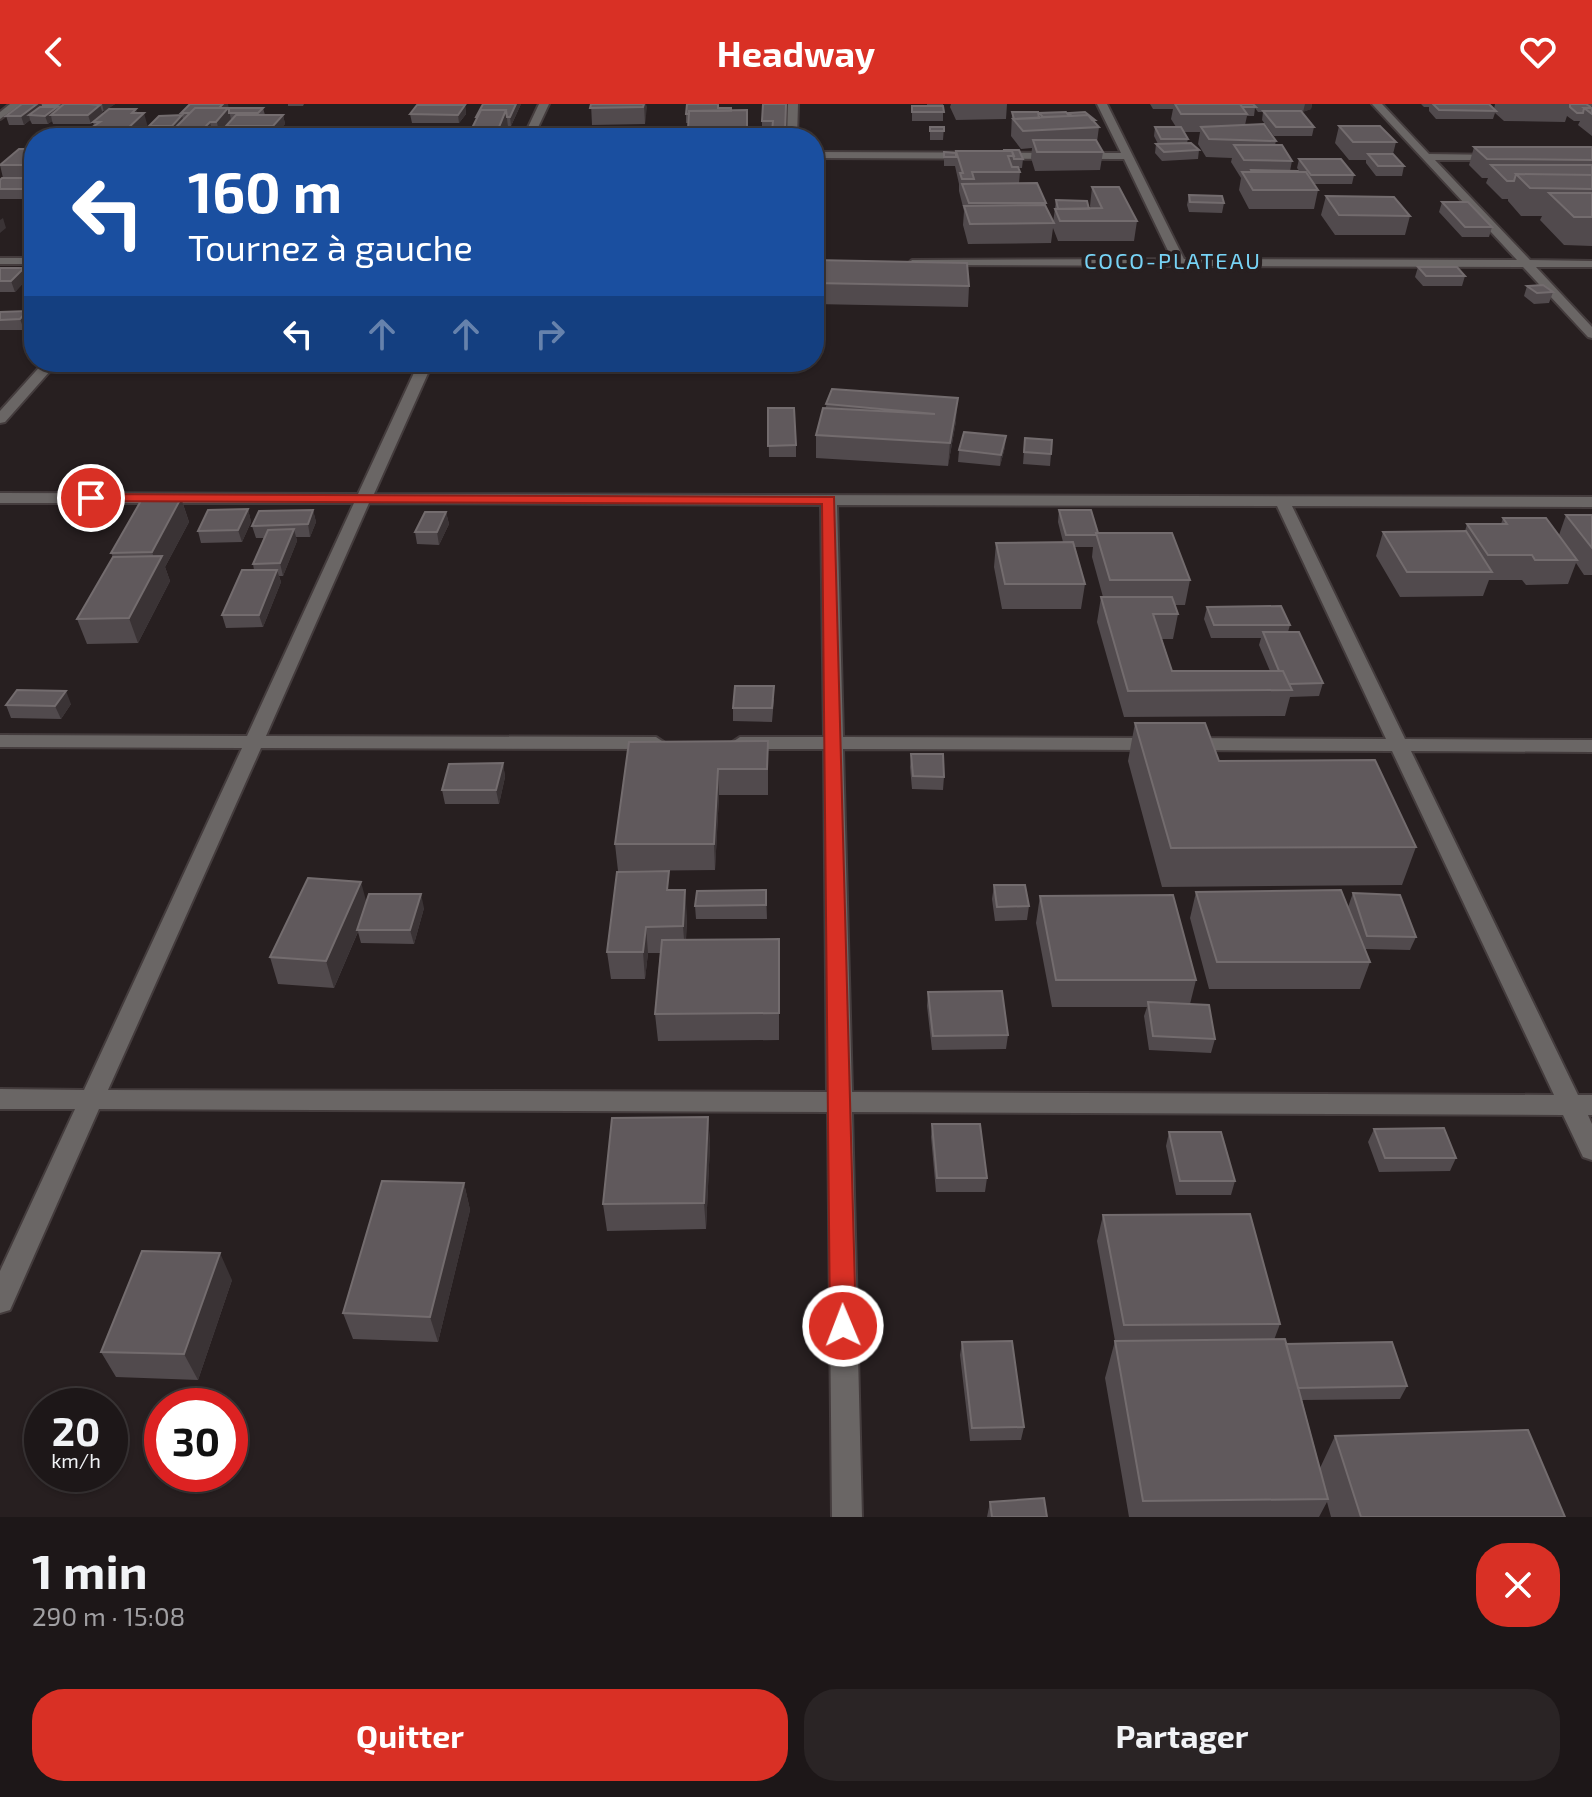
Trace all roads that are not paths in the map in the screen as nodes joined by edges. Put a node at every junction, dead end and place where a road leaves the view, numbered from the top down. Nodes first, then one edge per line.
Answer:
1 (16, 104) edge
2 (544, 104) edge
3 (793, 104) edge
4 (1102, 104) edge
5 (1377, 104) edge
6 (0, 116) edge
7 (533, 128) edge
8 (792, 128) edge
9 (824, 155) edge
10 (1127, 156) junction
11 (1427, 157) junction
12 (1502, 158) edge
13 (0, 261) edge
14 (24, 261) edge
15 (910, 262) edge
16 (1180, 263) junction
17 (1527, 263) junction
18 (1592, 264) edge
19 (1592, 334) edge
20 (42, 372) edge
21 (421, 372) edge
22 (0, 399) edge
23 (18, 399) junction
24 (0, 419) edge
25 (0, 498) edge
26 (364, 499) junction
27 (829, 500) junction
28 (1282, 501) junction
29 (1592, 502) edge
30 (0, 741) edge
31 (254, 742) junction
32 (677, 743) edge
33 (724, 743) edge
34 (833, 744) junction
35 (1398, 745) junction
36 (1592, 746) edge
37 (0, 1099) edge
38 (92, 1099) junction
39 (839, 1102) junction
40 (1581, 1105) edge
41 (1592, 1150) edge
42 (0, 1301) edge
43 (847, 1517) edge

1 - 6 street
2 - 7 street
3 - 8 street
4 - 10 street
5 - 11 street
9 - 10 street
10 - 16 street
11 - 12 street
11 - 17 street
13 - 14 street
15 - 16 street
16 - 17 street
17 - 18 street
17 - 19 street
20 - 23 street
21 - 26 street
22 - 23 street
23 - 24 street
25 - 26 street
26 - 27 street
26 - 31 street
27 - 28 street
27 - 34 street
28 - 29 street
28 - 35 street
30 - 31 street
31 - 32 street
31 - 38 street
33 - 34 street
34 - 35 street
34 - 39 street
35 - 36 street
35 - 40 street
37 - 38 street
38 - 39 street
38 - 42 street
39 - 40 street
39 - 43 street
40 - 41 street

